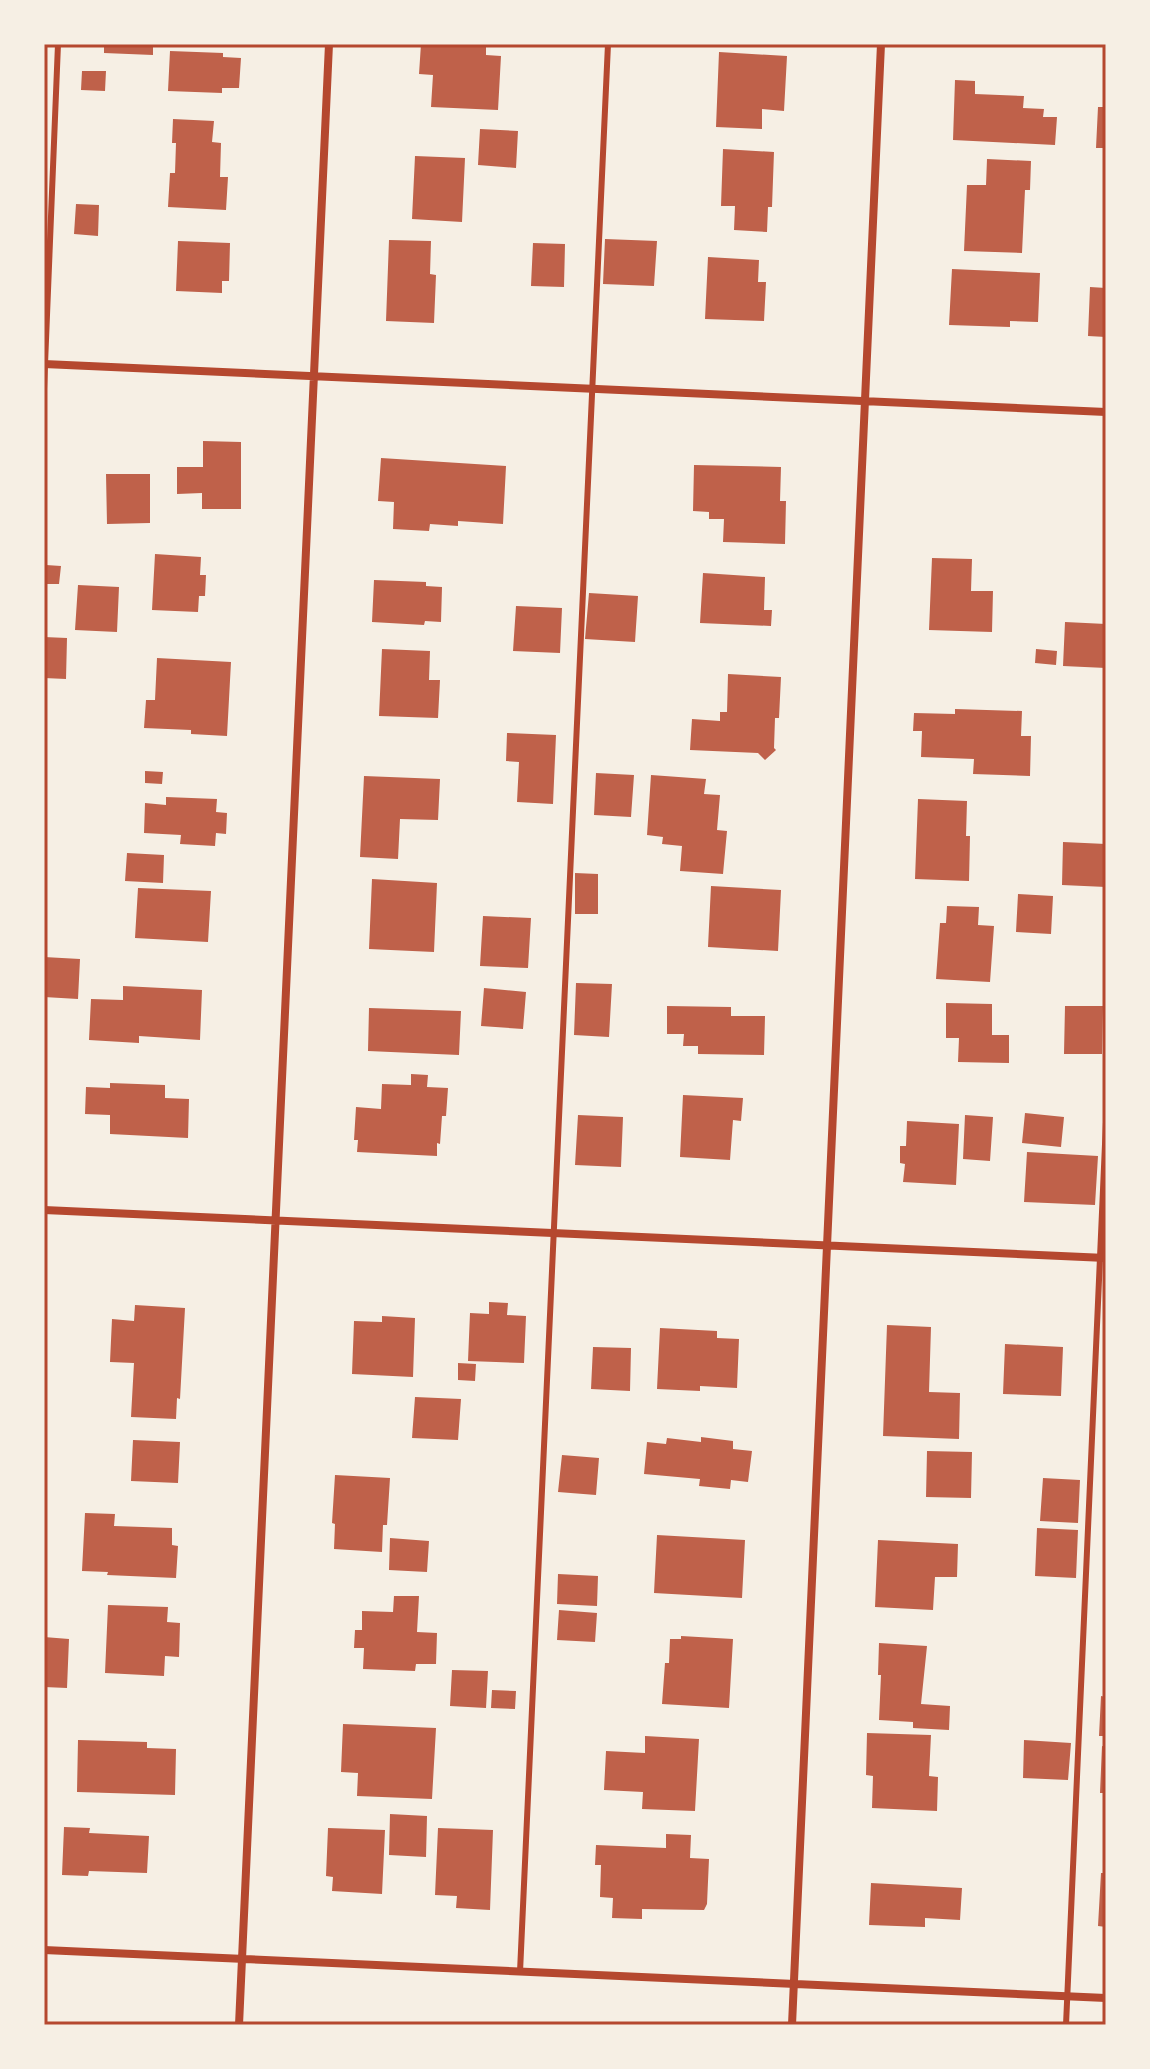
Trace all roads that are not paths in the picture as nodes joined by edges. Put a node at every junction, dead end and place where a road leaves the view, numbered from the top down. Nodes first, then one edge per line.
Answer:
1 (58, 44) edge
2 (329, 44) edge
3 (608, 44) edge
4 (881, 44) edge
5 (45, 364) edge
6 (314, 376) junction
7 (44, 389) edge
8 (591, 389) junction
9 (865, 401) junction
10 (1106, 412) edge
11 (1106, 1122) edge
12 (44, 1210) edge
13 (276, 1220) junction
14 (552, 1233) junction
15 (827, 1245) junction
16 (1103, 1258) edge
17 (44, 1950) edge
18 (242, 1959) junction
19 (520, 1972) junction
20 (793, 1984) junction
21 (1067, 1996) junction
22 (1106, 1998) edge
23 (239, 2025) edge
24 (792, 2025) edge
25 (1066, 2025) edge

1 - 5 lane
2 - 6 street
3 - 8 lane
4 - 9 street
5 - 6 street
5 - 7 lane
6 - 8 street
6 - 13 street
8 - 9 street
8 - 14 lane
9 - 10 street
9 - 15 street
11 - 16 lane
12 - 13 street
13 - 14 street
13 - 18 street
14 - 15 street
14 - 19 lane
15 - 16 street
15 - 20 street
16 - 21 lane
17 - 18 street
18 - 19 street
18 - 23 street
19 - 20 street
20 - 21 street
20 - 24 street
21 - 22 street
21 - 25 lane

